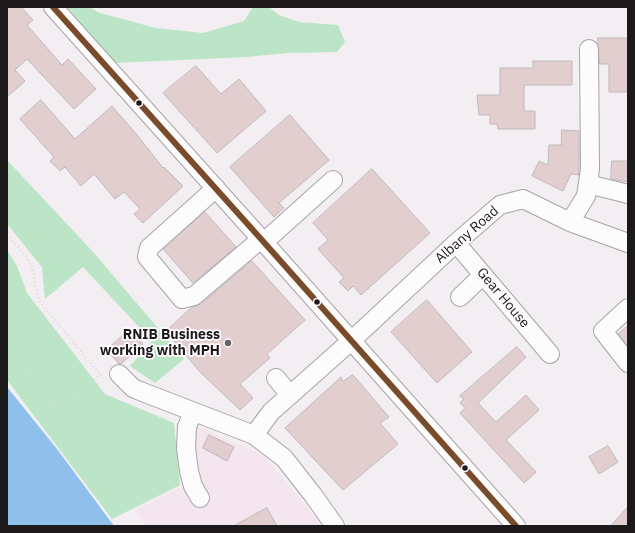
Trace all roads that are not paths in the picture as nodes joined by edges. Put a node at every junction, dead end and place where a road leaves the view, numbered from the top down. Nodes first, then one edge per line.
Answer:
1 (53, 7) edge
2 (589, 49) dead end
3 (332, 180) dead end
4 (588, 184) junction
5 (216, 188) junction
6 (628, 194) edge
7 (570, 222) junction
8 (263, 241) junction
9 (456, 243) junction
10 (628, 243) edge
11 (483, 275) junction
12 (460, 297) dead end
13 (628, 308) edge
14 (351, 341) junction
15 (550, 354) dead end
16 (628, 363) edge
17 (112, 377) road end
18 (276, 378) dead end
19 (290, 395) junction
20 (193, 412) junction
21 (254, 435) junction
22 (200, 498) dead end
23 (335, 526) edge
24 (516, 526) edge

1 - 5 street
2 - 4 street
3 - 8 street
4 - 6 street
4 - 7 street
5 - 8 street
5 - 8 street
7 - 9 street, Albany Road
7 - 10 street, Albany Road
8 - 14 street
9 - 11 street, Gear House
9 - 14 street, Albany Road
11 - 12 street
11 - 15 street, Gear House
13 - 16 street
14 - 19 street, Albany Road
14 - 24 street
17 - 20 street
18 - 19 street
19 - 21 street, Albany Road
20 - 21 street
20 - 22 street
21 - 23 street

